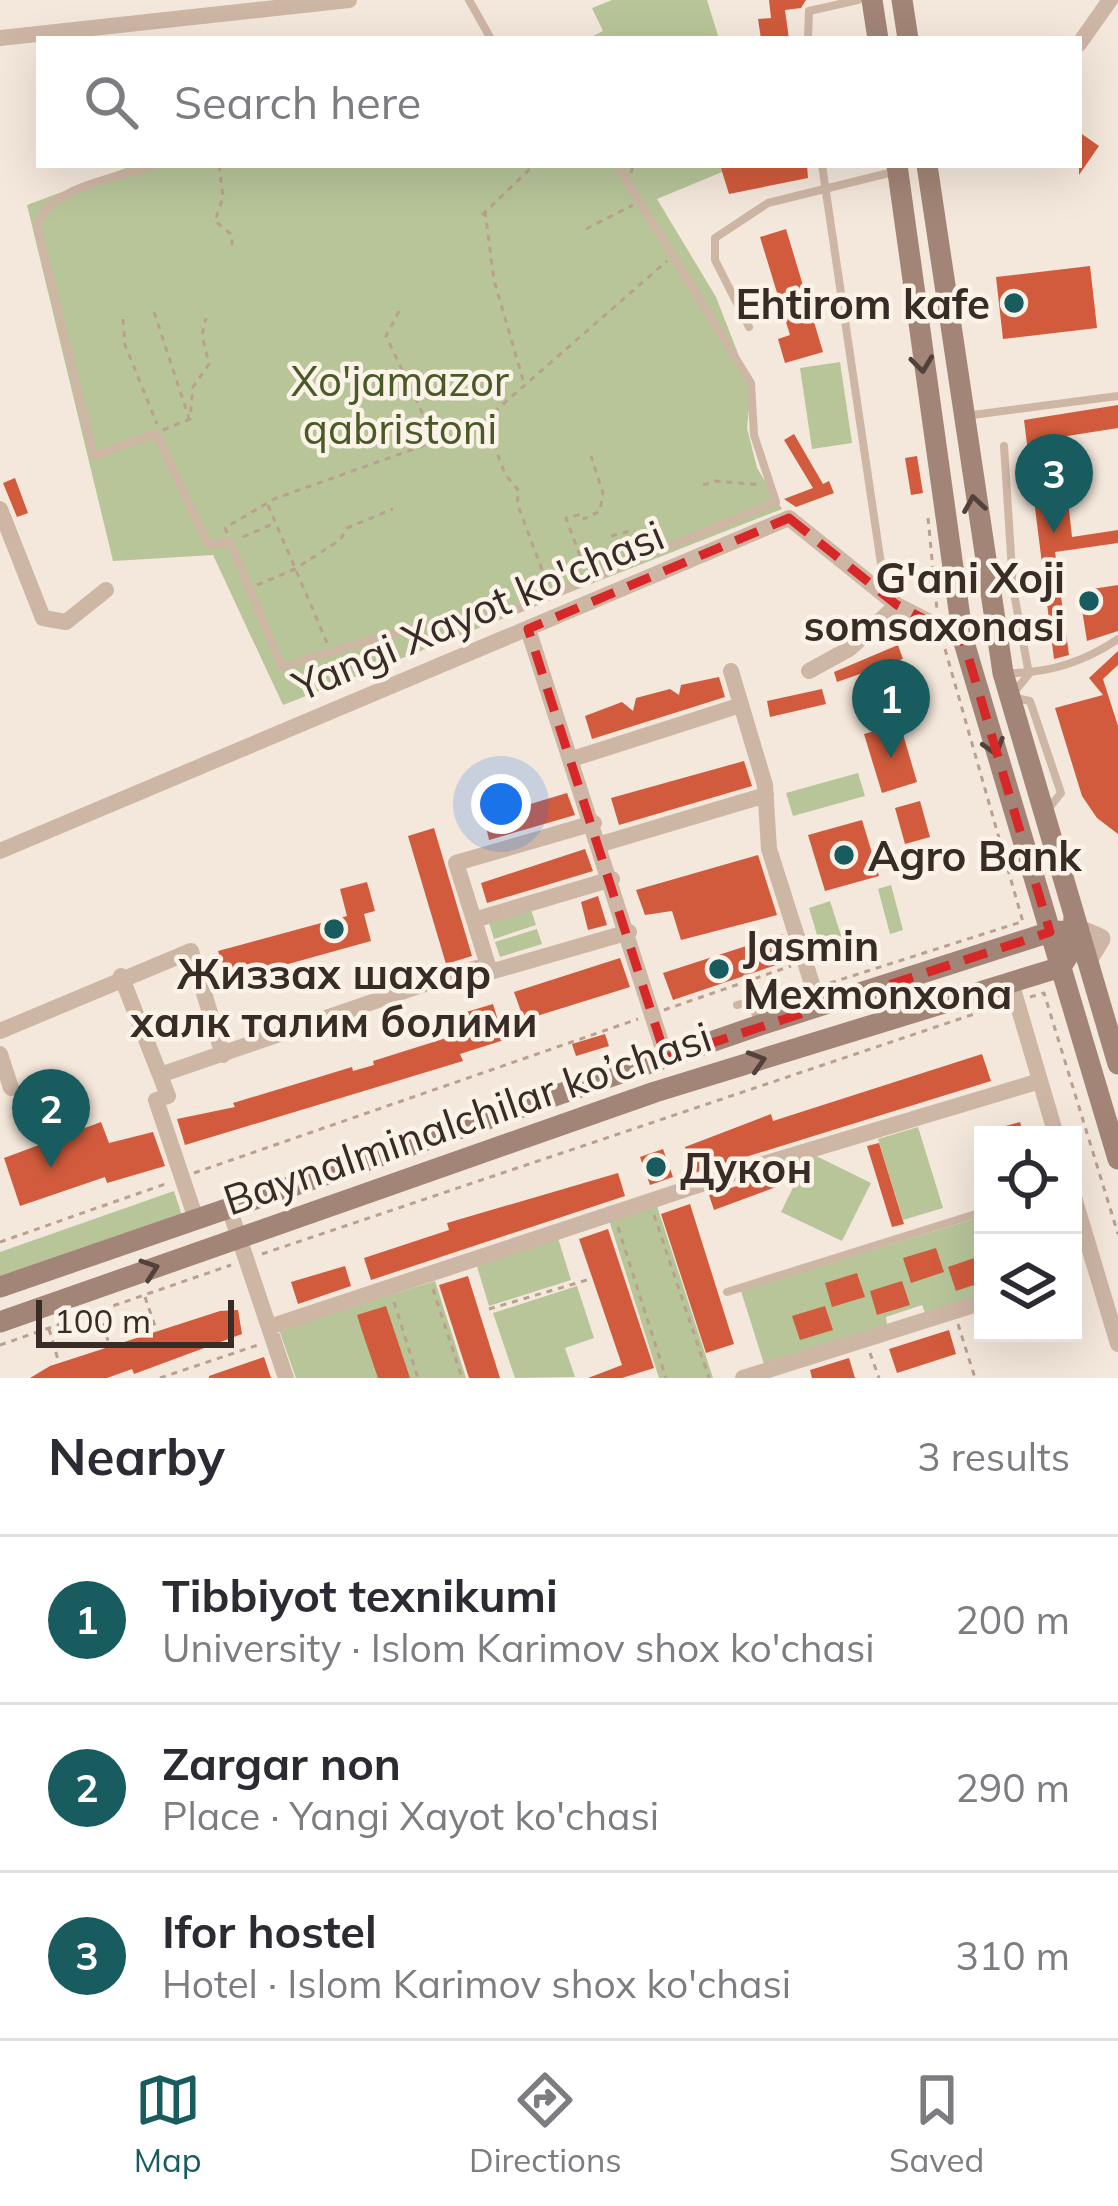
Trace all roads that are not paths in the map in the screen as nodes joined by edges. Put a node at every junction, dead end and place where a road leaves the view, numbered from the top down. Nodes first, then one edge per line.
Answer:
1 (349, 0) edge
2 (469, 0) edge
3 (858, 0) edge
4 (872, 0) edge
5 (902, 0) edge
6 (1110, 0) edge
7 (489, 36) edge
8 (808, 36) edge
9 (878, 36) edge
10 (908, 36) edge
11 (0, 38) edge
12 (1082, 40) edge
13 (147, 168) edge
14 (619, 168) edge
15 (822, 168) edge
16 (898, 168) edge
17 (928, 168) edge
18 (825, 189) junction
19 (939, 257) junction
20 (909, 261) junction
21 (749, 327) dead end
22 (1118, 396) edge
23 (961, 416) junction
24 (1004, 446) dead end
25 (0, 509) edge
26 (986, 573) junction
27 (1013, 588) junction
28 (106, 590) dead end
29 (892, 600) junction
30 (528, 629) junction
31 (963, 639) junction
32 (1118, 639) edge
33 (731, 671) dead end
34 (809, 671) dead end
35 (1004, 673) junction
36 (1029, 674) junction
37 (1010, 697) junction
38 (741, 704) junction
39 (572, 759) junction
40 (766, 795) junction
41 (594, 823) junction
42 (601, 844) junction
43 (0, 851) edge
44 (612, 879) junction
45 (474, 920) junction
46 (1089, 928) edge
47 (1034, 931) junction
48 (629, 932) junction
49 (1087, 960) junction
50 (1060, 967) junction
51 (490, 972) junction
52 (121, 976) junction
53 (791, 988) dead end
54 (1014, 991) junction
55 (816, 997) junction
56 (737, 1005) dead end
57 (783, 1018) junction
58 (760, 1025) junction
59 (0, 1031) edge
60 (0, 1054) edge
61 (223, 1055) junction
62 (666, 1058) junction
63 (1118, 1064) edge
64 (160, 1075) junction
65 (1040, 1081) junction
66 (11, 1088) dead end
67 (1053, 1126) edge
68 (1118, 1159) edge
69 (229, 1208) junction
70 (974, 1215) edge
71 (196, 1219) junction
72 (1082, 1224) edge
73 (244, 1248) junction
74 (1095, 1268) junction
75 (1082, 1272) edge
76 (1110, 1284) edge
77 (0, 1286) edge
78 (727, 1292) dead end
79 (974, 1305) edge
80 (0, 1322) edge
81 (271, 1333) junction
82 (1118, 1344) edge
83 (286, 1378) edge
84 (743, 1378) edge

1 - 11 street
2 - 7 lane
3 - 8 lane
4 - 9 main road
5 - 10 main road
6 - 12 street
13 - 14 lane
15 - 18 lane
16 - 18 lane
16 - 20 main road
17 - 19 main road
18 - 21 lane
18 - 29 lane
19 - 20 main road
19 - 23 main road
20 -> 31 main road
22 - 23 lane
26 -> 23 main road
24 - 27 lane
25 - 28 street
26 - 27 lane
26 - 35 main road
27 - 36 lane
29 - 30 street, Yangi Xayot ko'chasi
29 - 31 street, Yangi Xayot ko'chasi
29 - 34 street
30 - 39 street
30 - 43 street, Yangi Xayot ko'chasi
31 -> 47 main road
32 - 36 lane
33 - 38 street
35 - 36 lane
35 - 37 main road
36 - 37 lane
37 - 46 main road
38 - 39 street
38 - 40 street
39 - 41 street
40 - 42 street
40 - 55 street
41 - 42 street
41 - 45 street
42 - 44 street
44 - 45 street
44 - 48 street
45 - 51 street
46 - 47 main road, Baynalminalchilar ko’chasi
46 - 49 main road
46 - 50 main road
47 - 50 main road
47 - 55 main road, Baynalminalchilar ko’chasi
48 - 51 street
48 - 62 street
49 - 50 main road, Baynalminalchilar ko’chasi
49 - 63 main road
50 - 54 main road, Baynalminalchilar ko’chasi
50 - 68 main road
51 - 61 street
52 - 59 street
52 - 61 street
52 - 64 street
53 - 57 lane
54 - 65 street
73 -> 54 main road, Baynalminalchilar ko’chasi
55 - 57 main road, Baynalminalchilar ko’chasi
56 - 58 lane
57 - 58 main road, Baynalminalchilar ko’chasi
58 - 62 main road, Baynalminalchilar ko’chasi
60 - 66 street
61 - 64 street
62 - 69 main road, Baynalminalchilar ko’chasi
64 - 71 street
65 - 67 street
65 - 81 street
69 - 71 main road, Baynalminalchilar ko’chasi
69 - 73 street
70 - 78 lane
71 - 77 main road, Baynalminalchilar ko’chasi
72 - 74 street
80 -> 73 main road, Baynalminalchilar ko’chasi
73 - 81 street
74 - 75 street
74 - 76 street
76 - 82 street
79 - 84 street
81 - 83 street

